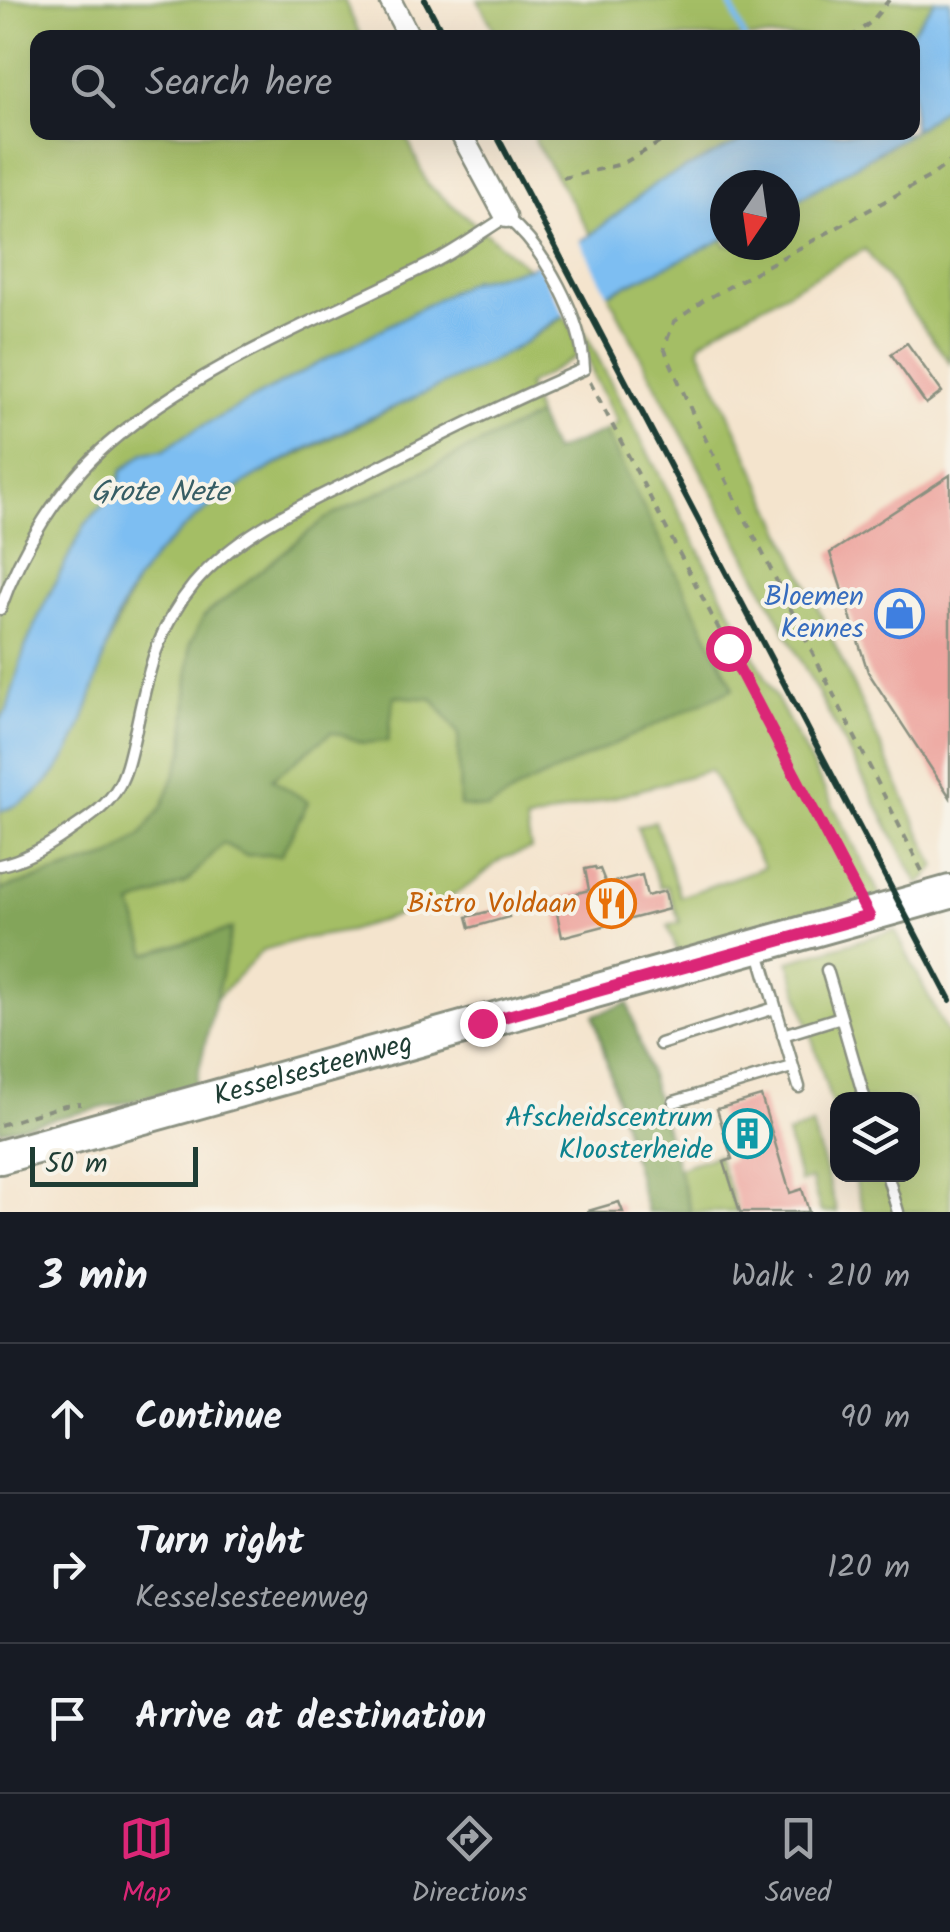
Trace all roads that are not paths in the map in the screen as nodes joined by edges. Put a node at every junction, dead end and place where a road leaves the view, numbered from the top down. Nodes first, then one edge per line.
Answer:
1 (390, 0) edge
2 (406, 30) edge
3 (464, 140) edge
4 (506, 217) junction
5 (0, 609) edge
6 (0, 864) edge
7 (942, 894) edge
8 (757, 946) junction
9 (827, 970) dead end
10 (775, 1008) junction
11 (840, 1017) junction
12 (783, 1035) junction
13 (660, 1044) dead end
14 (792, 1066) junction
15 (798, 1087) dead end
16 (863, 1092) edge
17 (674, 1102) dead end
18 (0, 1157) edge
19 (889, 1182) edge
20 (898, 1212) edge

1 - 2 street
3 - 4 street
4 - 5 lane
4 - 6 lane
7 - 8 main road, Kesselsesteenweg
8 - 10 lane
8 - 18 main road, Kesselsesteenweg
9 - 11 lane
10 - 12 lane
10 - 13 lane
11 - 12 lane
11 - 16 lane
12 - 14 lane
14 - 15 lane
14 - 17 lane
19 - 20 lane

